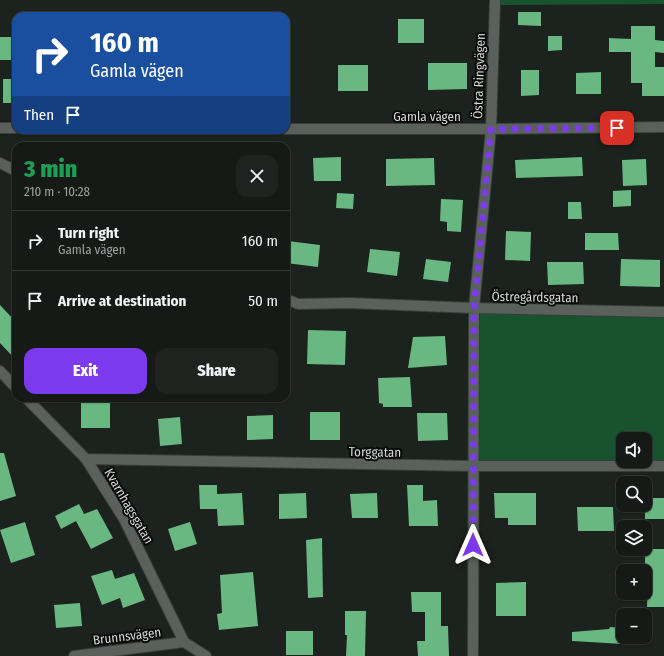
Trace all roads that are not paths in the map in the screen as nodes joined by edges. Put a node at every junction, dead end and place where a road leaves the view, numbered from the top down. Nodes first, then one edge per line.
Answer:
1 (494, 0) edge
2 (664, 127) edge
3 (0, 128) edge
4 (12, 128) edge
5 (290, 129) edge
6 (491, 129) junction
7 (0, 163) edge
8 (12, 169) edge
9 (290, 301) edge
10 (474, 308) junction
11 (664, 312) edge
12 (0, 371) edge
13 (12, 384) edge
14 (30, 402) edge
15 (86, 459) junction
16 (472, 466) junction
17 (664, 466) edge
18 (184, 642) junction
19 (74, 656) edge
20 (206, 656) edge
21 (473, 656) edge

1 - 6 street, Östra Ringvägen
2 - 6 street, Gamla vägen
3 - 4 street
5 - 6 street, Gamla vägen
6 - 10 street, Östra Ringvägen
7 - 8 street
9 - 10 street, Östregårdsgatan
10 - 11 street, Östregårdsgatan
10 - 16 street, Östra Ringvägen
12 - 13 street
14 - 15 street, Kvarnhagsgatan
15 - 16 street, Torggatan
15 - 18 street, Kvarnhagsgatan
16 - 17 street, Torggatan
16 - 21 street, Östra Ringvägen
18 - 19 street, Brunnsvägen
18 - 20 street

